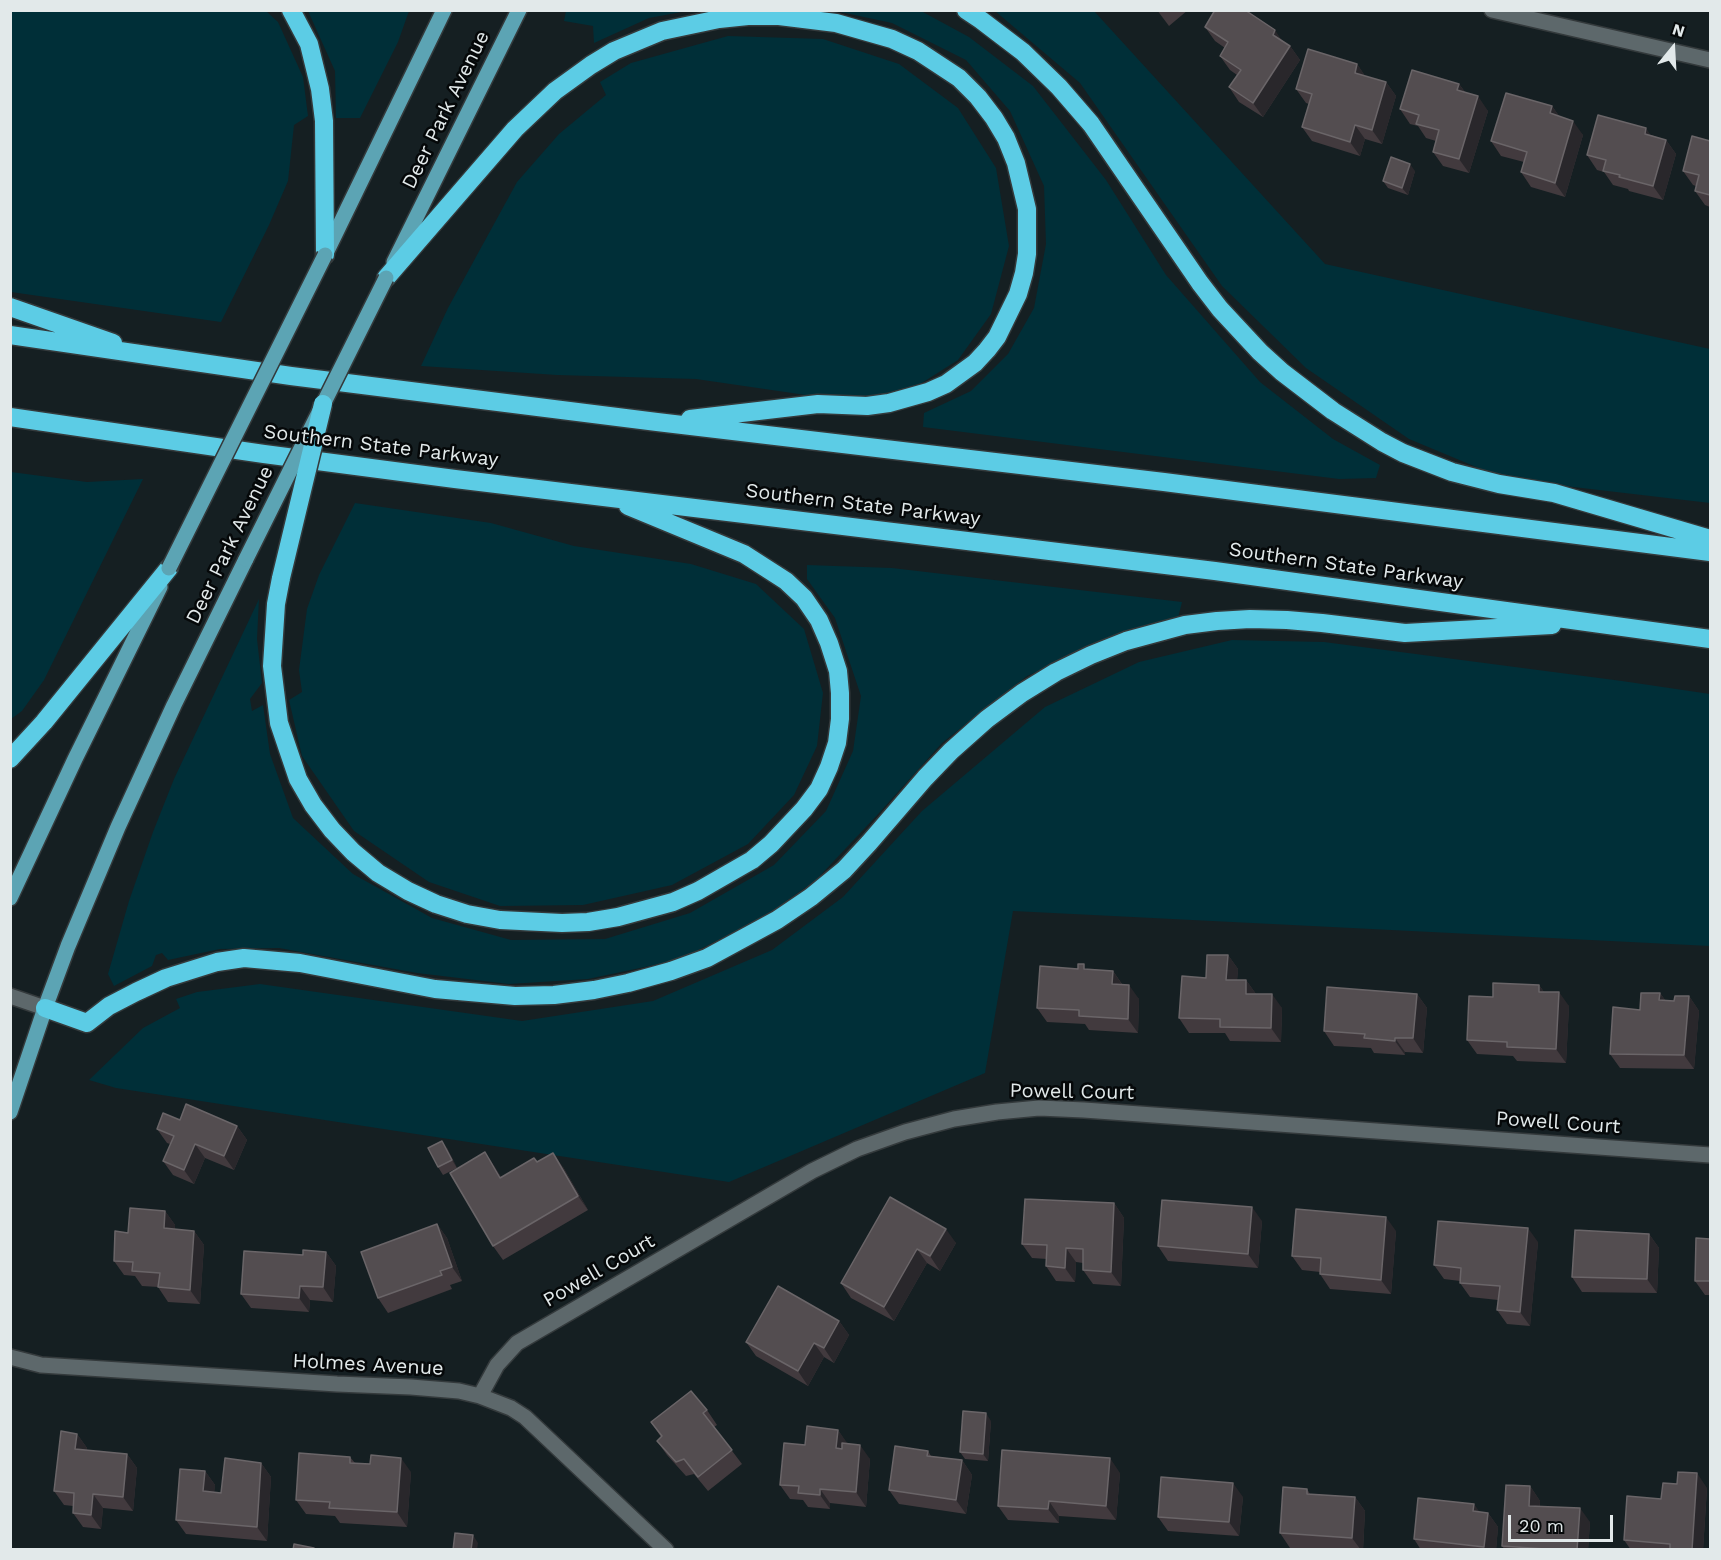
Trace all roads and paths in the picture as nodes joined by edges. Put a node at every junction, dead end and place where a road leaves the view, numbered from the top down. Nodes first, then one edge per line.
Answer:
1 (291, 10) edge
2 (444, 10) edge
3 (519, 10) edge
4 (966, 10) edge
5 (1492, 10) edge
6 (1710, 60) edge
7 (325, 255) junction
8 (386, 278) junction
9 (10, 307) edge
10 (10, 335) edge
11 (154, 357) junction
12 (324, 404) junction
13 (10, 417) edge
14 (657, 422) junction
15 (47, 423) junction
16 (10, 425) edge
17 (607, 497) junction
18 (1710, 539) edge
19 (1710, 552) edge
20 (170, 568) junction
21 (1595, 622) junction
22 (1710, 639) edge
23 (10, 759) edge
24 (10, 898) edge
25 (10, 996) edge
26 (45, 1008) junction
27 (10, 1112) edge
28 (1710, 1155) edge
29 (10, 1357) edge
30 (480, 1396) junction
31 (666, 1550) edge

1 - 7 highway
2 - 7 main road
3 - 8 main road, Deer Park Avenue
4 - 18 highway
5 - 6 street
7 - 20 main road, bridge
8 - 12 main road, Deer Park Avenue, bridge
8 - 14 highway
9 - 11 highway
10 - 11 highway
11 - 14 highway
12 - 17 highway, bridge
12 - 26 main road, Deer Park Avenue, bridge
13 - 15 highway, Southern State Parkway
14 - 19 highway
15 - 16 highway
15 - 17 highway, Southern State Parkway
17 - 21 highway, Southern State Parkway
20 - 23 highway
20 - 24 main road
21 - 22 highway, Southern State Parkway
21 - 26 highway
25 - 26 street
26 - 27 main road, Deer Park Avenue
28 - 30 street, Powell Court
29 - 30 street, Holmes Avenue
30 - 31 street, Holmes Avenue

